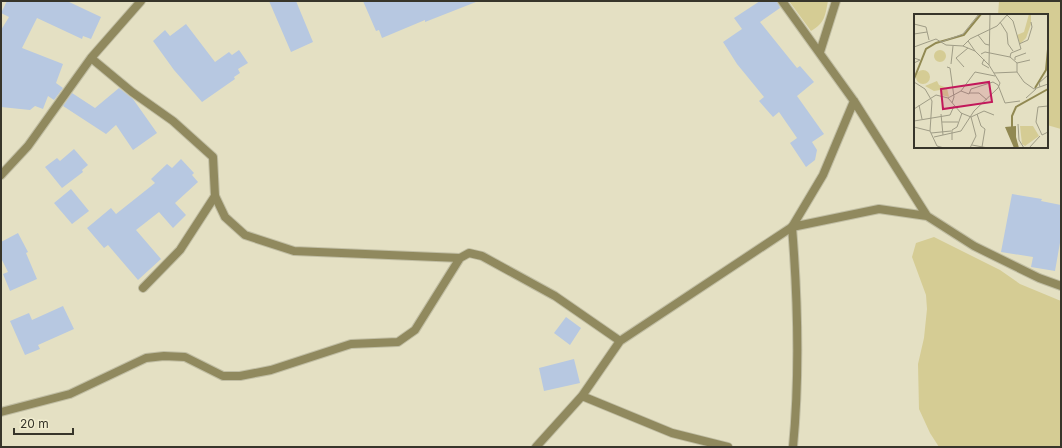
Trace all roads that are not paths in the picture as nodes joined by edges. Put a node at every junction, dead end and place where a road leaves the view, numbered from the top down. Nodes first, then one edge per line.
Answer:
1 (141, 1) edge
2 (782, 1) edge
3 (836, 1) edge
4 (820, 52) junction
5 (91, 58) junction
6 (854, 101) junction
7 (1, 175) edge
8 (215, 196) junction
9 (927, 216) junction
10 (792, 227) junction
11 (460, 258) junction
12 (1061, 286) edge
13 (143, 288) dead end
14 (620, 341) junction
15 (582, 396) junction
16 (1, 412) edge
17 (536, 447) edge
18 (728, 447) edge
19 (793, 447) edge

1 - 5 street
2 - 4 street
3 - 4 street
4 - 6 street
5 - 7 street
5 - 8 street
6 - 9 street
6 - 10 street
8 - 11 street
8 - 13 street
9 - 10 street
9 - 12 street
10 - 14 street
10 - 19 street
11 - 14 street
11 - 16 street
14 - 15 street
15 - 17 street
15 - 18 street

